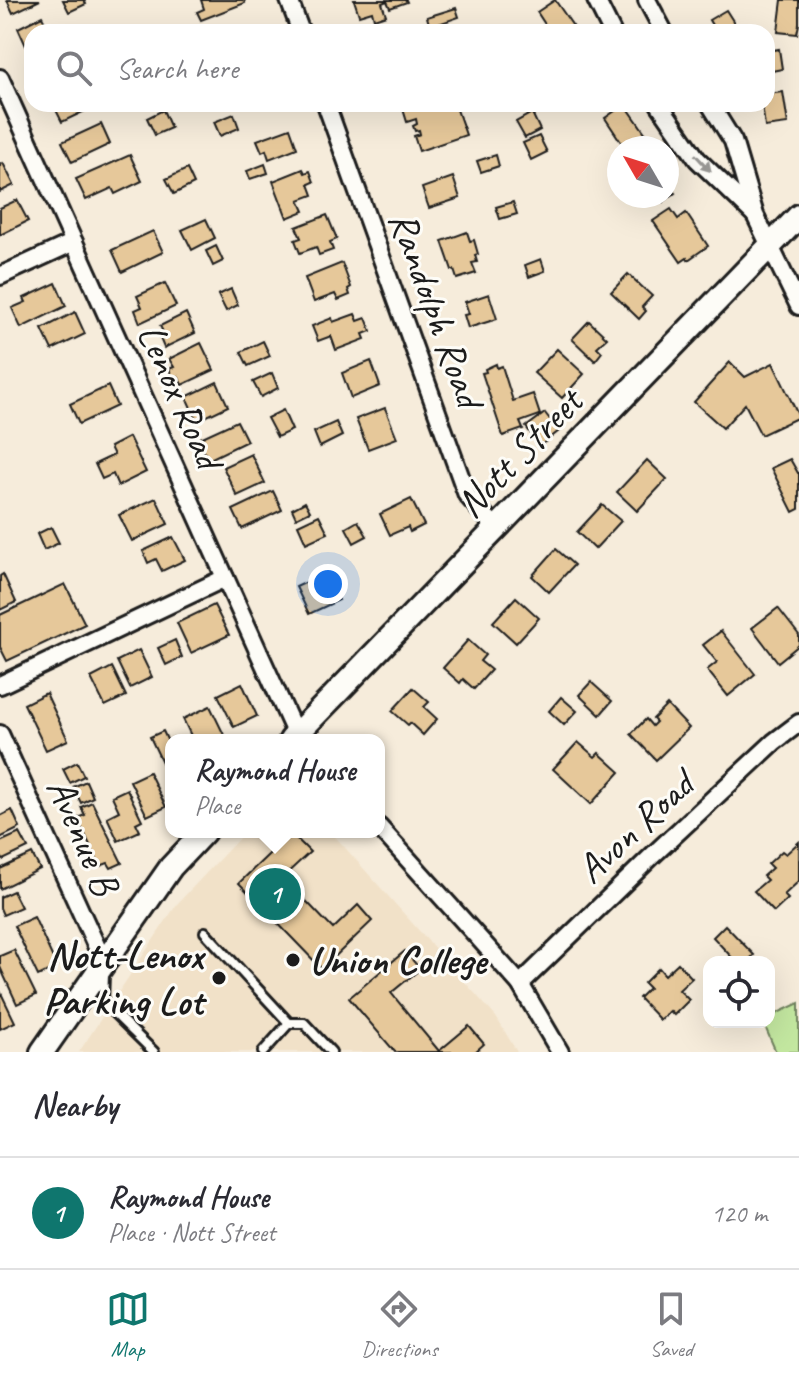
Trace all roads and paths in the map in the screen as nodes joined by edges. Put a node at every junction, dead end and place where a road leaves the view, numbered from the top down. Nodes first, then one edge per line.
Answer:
1 (289, 0) edge
2 (596, 0) edge
3 (647, 0) edge
4 (298, 24) edge
5 (608, 24) edge
6 (660, 24) edge
7 (0, 78) edge
8 (329, 112) edge
9 (665, 112) edge
10 (715, 112) edge
11 (755, 215) junction
12 (799, 216) edge
13 (74, 242) junction
14 (771, 245) junction
15 (0, 276) edge
16 (799, 306) edge
17 (496, 528) junction
18 (225, 578) junction
19 (0, 685) edge
20 (799, 723) edge
21 (0, 734) edge
22 (294, 734) edge
23 (300, 734) edge
24 (385, 834) edge
25 (198, 838) edge
26 (205, 932) dead end
27 (105, 965) junction
28 (520, 984) junction
29 (289, 1023) junction
30 (42, 1052) edge
31 (154, 1052) edge
32 (263, 1052) edge
33 (331, 1052) edge
34 (560, 1052) edge

1 - 4 street
2 - 5 street
3 - 6 street
7 - 13 street, Lenox Road
8 - 17 street, Randolph Road
9 -> 11 street
10 - 11 street
11 - 14 street
12 - 14 main road, Nott Street
13 - 15 street
13 - 18 street, Lenox Road
14 - 16 street
14 - 17 main road, Nott Street
17 - 23 main road, Nott Street
18 - 19 street
18 - 22 street, Lenox Road
20 - 28 street, Avon Road
21 - 27 street, Avenue B
24 - 28 street
25 - 27 main road
26 - 29 lane
27 - 30 main road
27 - 31 lane
28 - 34 street
29 - 32 lane
29 - 33 lane

